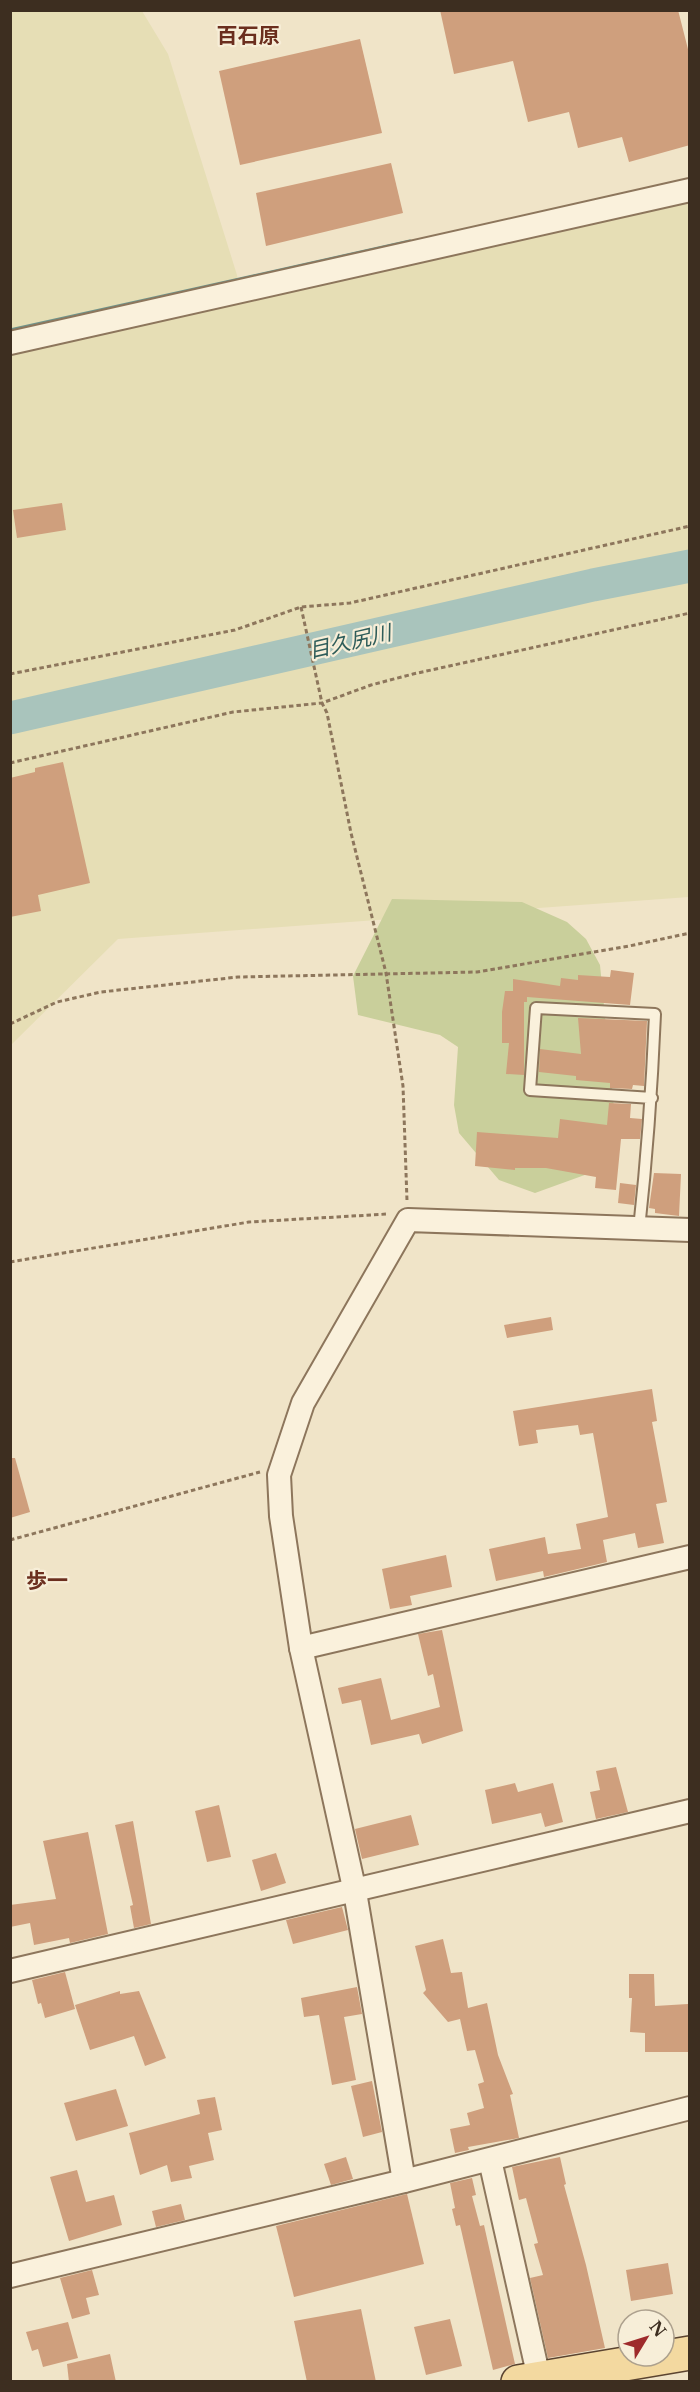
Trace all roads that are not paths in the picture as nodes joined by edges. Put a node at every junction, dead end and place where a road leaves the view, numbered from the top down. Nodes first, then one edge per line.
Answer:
1 (690, 190) edge
2 (10, 343) edge
3 (652, 1098) junction
4 (639, 1228) junction
5 (690, 1230) edge
6 (690, 1557) edge
7 (301, 1648) junction
8 (690, 1811) edge
9 (355, 1892) junction
10 (10, 1971) edge
11 (690, 2108) edge
12 (490, 2160) junction
13 (404, 2181) junction
14 (10, 2276) edge
15 (690, 2353) edge
16 (529, 2380) edge

1 - 2 street
3 - 3 lane
3 - 4 lane
4 - 5 street
4 - 7 street
6 - 7 street
7 - 9 street
8 - 9 street
9 - 10 street
9 - 13 street
11 - 12 street
12 - 13 street
12 - 16 street
13 - 14 street
15 - 16 main road

